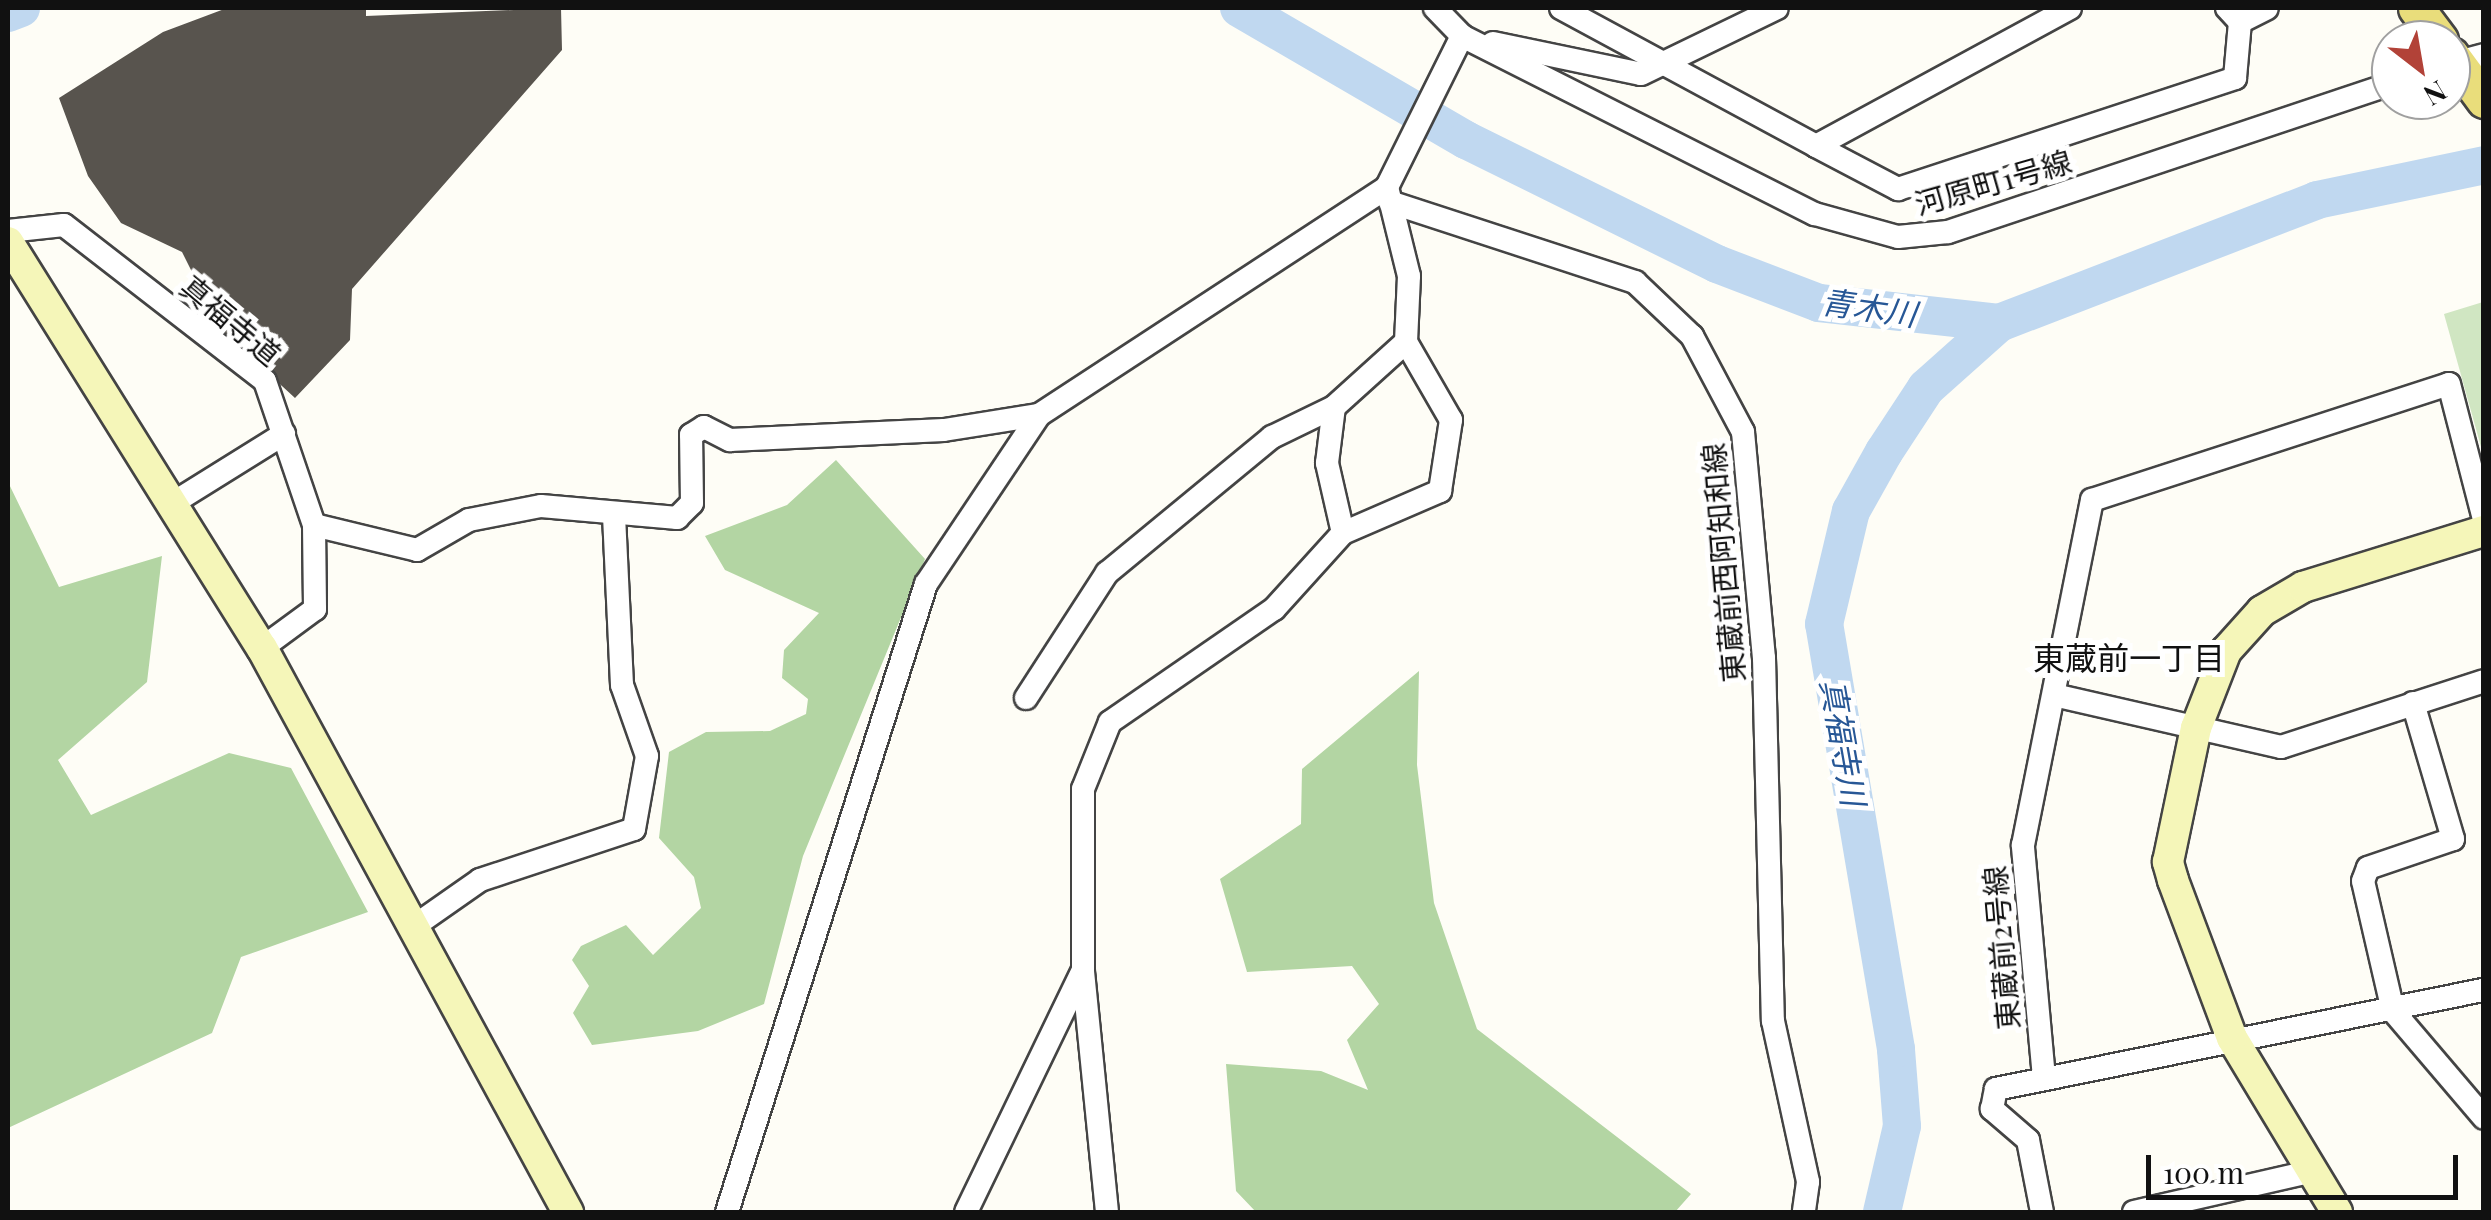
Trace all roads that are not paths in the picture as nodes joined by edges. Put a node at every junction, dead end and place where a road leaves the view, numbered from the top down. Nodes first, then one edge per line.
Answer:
1 (1414, 8) edge
2 (1435, 8) edge
3 (1561, 8) edge
4 (1776, 8) edge
5 (2070, 8) edge
6 (2267, 8) edge
7 (2234, 15) edge
8 (1462, 36) junction
9 (1663, 68) junction
10 (2371, 91) edge
11 (1816, 146) junction
12 (1388, 195) junction
13 (8, 232) edge
14 (8, 242) edge
15 (1406, 342) junction
16 (1334, 407) junction
17 (1039, 416) junction
18 (284, 434) junction
19 (173, 503) junction
20 (614, 514) junction
21 (2484, 519) edge
22 (314, 525) junction
23 (2484, 531) edge
24 (1343, 533) junction
25 (262, 648) junction
26 (2484, 681) edge
27 (2054, 695) junction
28 (1026, 698) dead end
29 (2413, 703) junction
30 (2196, 728) junction
31 (413, 927) junction
32 (1082, 971) junction
33 (2484, 990) edge
34 (2393, 1012) junction
35 (2232, 1038) junction
36 (2044, 1078) junction
37 (2484, 1118) edge
38 (2313, 1170) junction
39 (2237, 1202) edge
40 (568, 1212) edge
41 (727, 1212) edge
42 (966, 1212) edge
43 (1107, 1212) edge
44 (1804, 1212) edge
45 (2042, 1212) edge
46 (2134, 1212) edge
47 (2337, 1212) edge

1 - 8 street
2 - 8 street
3 - 9 street
4 - 9 street
5 - 11 street
6 - 7 street
7 - 11 street
8 - 9 street
8 - 10 street, 河原町1号線
8 - 12 street
9 - 11 street
12 - 15 street
12 - 17 street
12 - 44 street, 東蔵前西阿知和線
13 - 18 street, 真福寺道
14 - 19 street
15 - 16 street
15 - 24 street
16 - 24 street
16 - 28 street
17 - 20 street
17 - 41 street
18 - 19 street
18 - 22 street, 真福寺道
19 - 25 street
20 - 22 street
20 - 31 street
21 - 27 street, 東蔵前2号線
22 - 25 street, 真福寺道
23 - 30 street
24 - 32 street
25 - 31 street
26 - 29 street
27 - 30 street
27 - 36 street, 東蔵前2号線
29 - 30 street
29 - 34 street
30 - 35 street
31 - 40 street
32 - 42 street
32 - 43 street
33 - 34 street
34 - 35 street
34 - 37 street
35 - 36 street
35 - 38 street
36 - 45 street
38 - 39 street
38 - 47 street
39 - 46 street

